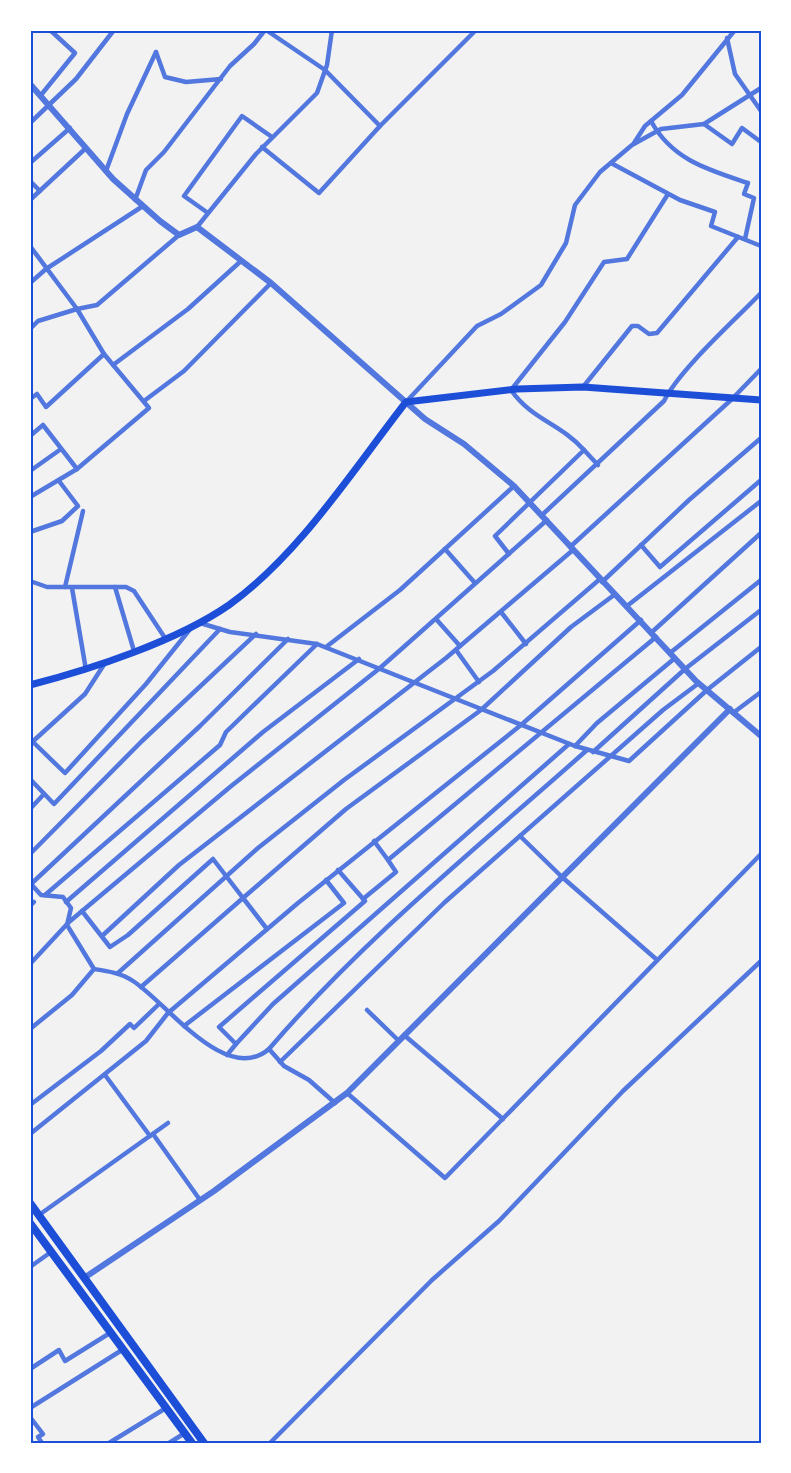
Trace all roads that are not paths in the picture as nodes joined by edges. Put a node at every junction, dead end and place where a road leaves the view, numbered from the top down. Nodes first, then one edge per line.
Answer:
1 (50, 30) edge
2 (114, 30) edge
3 (265, 30) edge
4 (332, 30) edge
5 (476, 30) edge
6 (735, 30) edge
7 (727, 38) junction
8 (325, 70) junction
9 (221, 79) junction
10 (30, 84) edge
11 (761, 88) edge
12 (41, 95) junction
13 (750, 96) junction
14 (50, 104) junction
15 (761, 111) edge
16 (651, 121) junction
17 (30, 123) edge
18 (704, 124) junction
19 (380, 126) junction
20 (70, 128) junction
21 (657, 132) junction
22 (272, 137) junction
23 (761, 142) edge
24 (632, 145) junction
25 (262, 147) junction
26 (86, 148) junction
27 (30, 163) edge
28 (611, 163) junction
29 (106, 171) junction
30 (30, 181) edge
31 (40, 191) junction
32 (668, 194) junction
33 (30, 200) edge
34 (135, 200) junction
35 (143, 206) junction
36 (208, 213) junction
37 (197, 227) junction
38 (179, 235) junction
39 (738, 237) junction
40 (745, 239) junction
41 (30, 246) edge
42 (761, 246) edge
43 (242, 261) junction
44 (46, 269) junction
45 (30, 283) edge
46 (271, 284) junction
47 (761, 294) edge
48 (77, 309) junction
49 (30, 329) edge
50 (104, 354) junction
51 (113, 365) junction
52 (761, 369) edge
53 (583, 387) junction
54 (511, 390) junction
55 (668, 392) junction
56 (30, 399) edge
57 (732, 399) junction
58 (761, 400) edge
59 (144, 401) junction
60 (406, 402) junction
61 (30, 436) edge
62 (761, 438) edge
63 (61, 449) junction
64 (584, 450) junction
65 (598, 465) junction
66 (77, 469) junction
67 (30, 471) edge
68 (761, 480) edge
69 (58, 481) junction
70 (514, 486) junction
71 (30, 497) edge
72 (761, 501) edge
73 (530, 503) junction
74 (83, 511) dead end
75 (544, 518) junction
76 (30, 532) edge
77 (761, 533) edge
78 (641, 545) junction
79 (572, 548) junction
80 (445, 549) junction
81 (509, 554) junction
82 (761, 580) edge
83 (30, 581) edge
84 (601, 581) junction
85 (475, 583) junction
86 (65, 587) junction
87 (115, 587) junction
88 (72, 588) junction
89 (614, 595) junction
90 (627, 606) junction
91 (761, 609) edge
92 (501, 612) junction
93 (436, 619) junction
94 (641, 620) junction
95 (196, 622) junction
96 (220, 629) junction
97 (256, 634) junction
98 (654, 634) junction
99 (165, 638) junction
100 (288, 639) junction
101 (317, 644) junction
102 (526, 644) junction
103 (326, 647) junction
104 (761, 647) edge
105 (458, 648) junction
106 (134, 651) junction
107 (673, 655) junction
108 (359, 659) junction
109 (105, 663) junction
110 (380, 668) junction
111 (685, 669) junction
112 (86, 670) junction
113 (30, 676) edge
114 (479, 682) junction
115 (415, 683) junction
116 (699, 683) junction
117 (31, 685) edge
118 (706, 690) junction
119 (761, 692) edge
120 (457, 699) junction
121 (481, 710) junction
122 (731, 711) junction
123 (521, 725) junction
124 (541, 734) junction
125 (761, 736) edge
126 (31, 743) edge
127 (569, 744) junction
128 (575, 746) junction
129 (587, 750) junction
130 (593, 752) junction
131 (610, 756) junction
132 (30, 779) edge
133 (44, 794) junction
134 (30, 808) edge
135 (520, 836) junction
136 (374, 841) junction
137 (30, 854) edge
138 (761, 854) edge
139 (388, 860) junction
140 (338, 870) junction
141 (227, 875) junction
142 (562, 878) junction
143 (326, 880) junction
144 (45, 896) junction
145 (243, 898) junction
146 (363, 899) junction
147 (66, 902) junction
148 (82, 911) junction
149 (67, 925) junction
150 (267, 929) junction
151 (102, 936) junction
152 (656, 959) junction
153 (761, 961) edge
154 (30, 964) edge
155 (94, 969) junction
156 (118, 973) junction
157 (141, 987) junction
158 (159, 1004) junction
159 (367, 1010) dead end
160 (168, 1013) junction
161 (184, 1026) junction
162 (30, 1029) edge
163 (401, 1038) junction
164 (236, 1044) junction
165 (270, 1049) junction
166 (227, 1055) junction
167 (280, 1062) junction
168 (105, 1075) junction
169 (347, 1093) junction
170 (335, 1103) junction
171 (30, 1105) edge
172 (503, 1119) junction
173 (168, 1123) dead end
174 (30, 1134) edge
175 (151, 1135) junction
176 (200, 1200) junction
177 (30, 1203) edge
178 (39, 1215) junction
179 (32, 1229) edge
180 (51, 1252) junction
181 (30, 1267) edge
182 (84, 1278) junction
183 (74, 1284) junction
184 (110, 1333) junction
185 (122, 1350) junction
186 (30, 1369) edge
187 (30, 1408) edge
188 (166, 1408) junction
189 (30, 1417) edge
190 (185, 1433) junction
191 (42, 1443) edge
192 (109, 1443) edge
193 (169, 1443) edge
194 (192, 1443) edge
195 (204, 1443) edge
196 (270, 1443) edge

1 - 12 street
2 - 14 street
3 - 8 street
3 - 9 street
4 - 8 street
5 - 19 street
6 - 7 street
7 - 13 street
7 - 16 street
8 - 19 street
8 - 22 street
9 - 29 street
9 - 34 street
10 - 12 street
11 - 13 street
12 - 14 street
13 - 15 street
13 - 18 street
14 - 17 street
14 - 20 street
16 - 21 street
16 - 24 street
18 - 21 street
18 - 23 street
19 - 25 street
20 - 26 street
20 - 27 street
21 - 24 street
21 - 40 street
22 - 25 street
22 - 36 street
24 - 28 street
25 - 36 street
26 - 29 street
26 - 31 street
28 - 32 street
28 - 60 street
29 - 34 street
30 - 31 street
31 - 33 street
32 - 39 street
32 - 54 street
34 - 35 street
35 - 38 street
35 - 44 street
36 - 37 street
37 - 38 street
37 - 43 street
38 - 48 street
39 - 40 street
39 - 53 street
40 - 42 street
41 - 44 street
43 - 46 street
43 - 51 street
44 - 45 street
44 - 48 street
46 - 59 street
46 - 60 street
47 - 55 street
48 - 49 street
48 - 50 street
50 - 51 street
50 - 56 street
51 - 59 street
52 - 57 street
53 - 54 main road
53 - 55 main road
54 - 60 main road
54 - 64 street
55 - 57 main road
55 - 65 street
57 - 58 main road
57 - 79 street
59 - 66 street
60 - 70 street
60 - 95 main road
61 - 63 street
62 - 78 street
63 - 66 street
63 - 67 street
64 - 65 street
64 - 73 street
65 - 75 street
66 - 69 street
68 - 78 street
69 - 71 street
69 - 76 street
70 - 73 street
70 - 80 street
72 - 90 street
73 - 75 street
73 - 81 street
74 - 86 street
75 - 79 street
75 - 81 street
77 - 98 street
78 - 84 street
79 - 84 street
79 - 92 street
80 - 85 street
80 - 103 street
81 - 85 street
82 - 107 street
83 - 86 street
84 - 89 street
84 - 102 street
85 - 93 street
86 - 88 street
87 - 88 street
87 - 99 street
87 - 106 street
88 - 112 street
89 - 90 street
89 - 121 street
90 - 94 street
91 - 111 street
92 - 102 street
92 - 105 street
93 - 105 street
93 - 110 street
94 - 98 street
94 - 123 street
95 - 96 street
95 - 99 main road
95 - 126 street
96 - 97 street
96 - 133 street
97 - 100 street
97 - 137 street
98 - 107 street
98 - 124 street
99 - 106 main road
100 - 101 street
100 - 144 street
101 - 103 street
101 - 144 street
102 - 114 street
103 - 108 street
104 - 118 street
105 - 114 street
105 - 115 street
106 - 109 main road
107 - 111 street
107 - 128 street
108 - 110 street
108 - 147 street
109 - 112 main road
109 - 126 street
110 - 115 street
110 - 148 street
111 - 116 street
111 - 130 street
112 - 117 main road
113 - 117 street
114 - 120 street
115 - 120 street
115 - 151 street
116 - 118 street
116 - 131 street
118 - 122 street
118 - 131 street
119 - 122 street
120 - 121 street
120 - 141 street
121 - 123 street
121 - 145 street
122 - 125 street
122 - 142 street
123 - 124 street
123 - 136 street
124 - 127 street
124 - 139 street
127 - 128 street
127 - 164 street
128 - 129 street
129 - 130 street
129 - 165 street
130 - 131 street
131 - 135 street
132 - 133 street
133 - 134 street
135 - 142 street
135 - 167 street
136 - 139 street
136 - 140 street
138 - 152 street
139 - 146 street
140 - 143 street
140 - 146 street
141 - 145 street
141 - 151 street
141 - 156 street
142 - 152 street
142 - 163 street
143 - 150 street
143 - 161 street
144 - 147 street
145 - 150 street
145 - 157 street
146 - 164 street
147 - 149 street
148 - 149 street
148 - 151 street
149 - 154 street
149 - 155 street
150 - 160 street
152 - 172 street
153 - 196 street
155 - 156 street
155 - 162 street
156 - 157 street
157 - 158 street
158 - 160 street
158 - 171 street
159 - 163 street
160 - 161 street
160 - 168 street
161 - 166 street
163 - 169 street
163 - 172 street
164 - 166 street
165 - 166 street
165 - 167 street
167 - 170 street
168 - 174 street
168 - 175 street
169 - 170 street
169 - 172 street
170 - 176 street
173 - 175 street
175 - 176 street
175 - 178 street
176 - 182 street
177 - 178 highway
178 - 182 highway
179 - 180 highway
180 - 181 street
180 - 183 highway
182 - 183 highway
182 - 195 highway
183 - 184 highway
184 - 185 highway
184 - 186 street
185 - 187 street
185 - 188 highway
188 - 190 highway
188 - 192 street
189 - 191 street
190 - 193 street
190 - 194 highway

